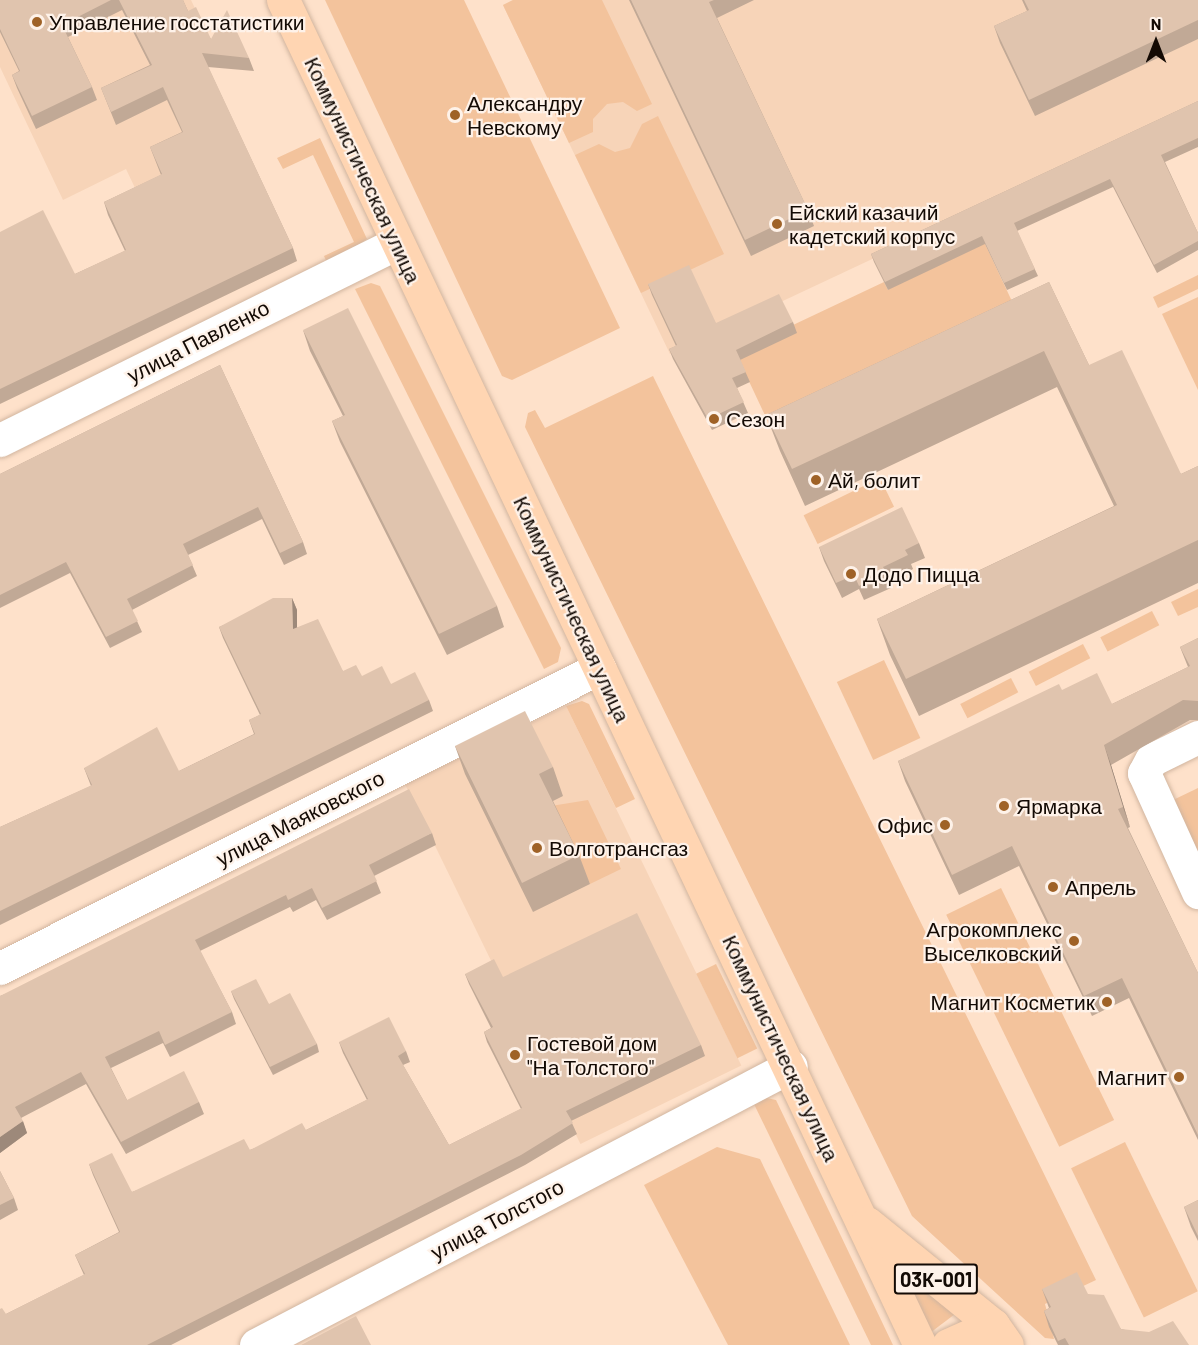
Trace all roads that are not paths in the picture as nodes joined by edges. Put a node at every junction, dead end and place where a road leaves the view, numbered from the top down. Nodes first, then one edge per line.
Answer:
1 (283, 0) edge
2 (397, 243) junction
3 (0, 440) edge
4 (599, 668) junction
5 (1198, 737) edge
6 (1198, 892) edge
7 (0, 968) edge
8 (791, 1066) junction
9 (861, 1218) junction
10 (1000, 1335) edge
11 (256, 1345) edge
12 (920, 1345) edge
13 (948, 1345) edge

1 - 2 main road, Коммунистическая улица
2 - 3 street, улица Павленко
2 - 4 main road, Коммунистическая улица
4 - 7 street, улица Маяковского
4 - 8 main road, Коммунистическая улица / 03К-001
5 - 6 street
8 - 9 main road, Коммунистическая улица / 03К-001
8 - 11 street, улица Толстого
9 - 10 main road, Коммунистическая улица / 03К-001
9 - 12 main road, Коммунистическая улица / 03К-001
10 - 13 main road

